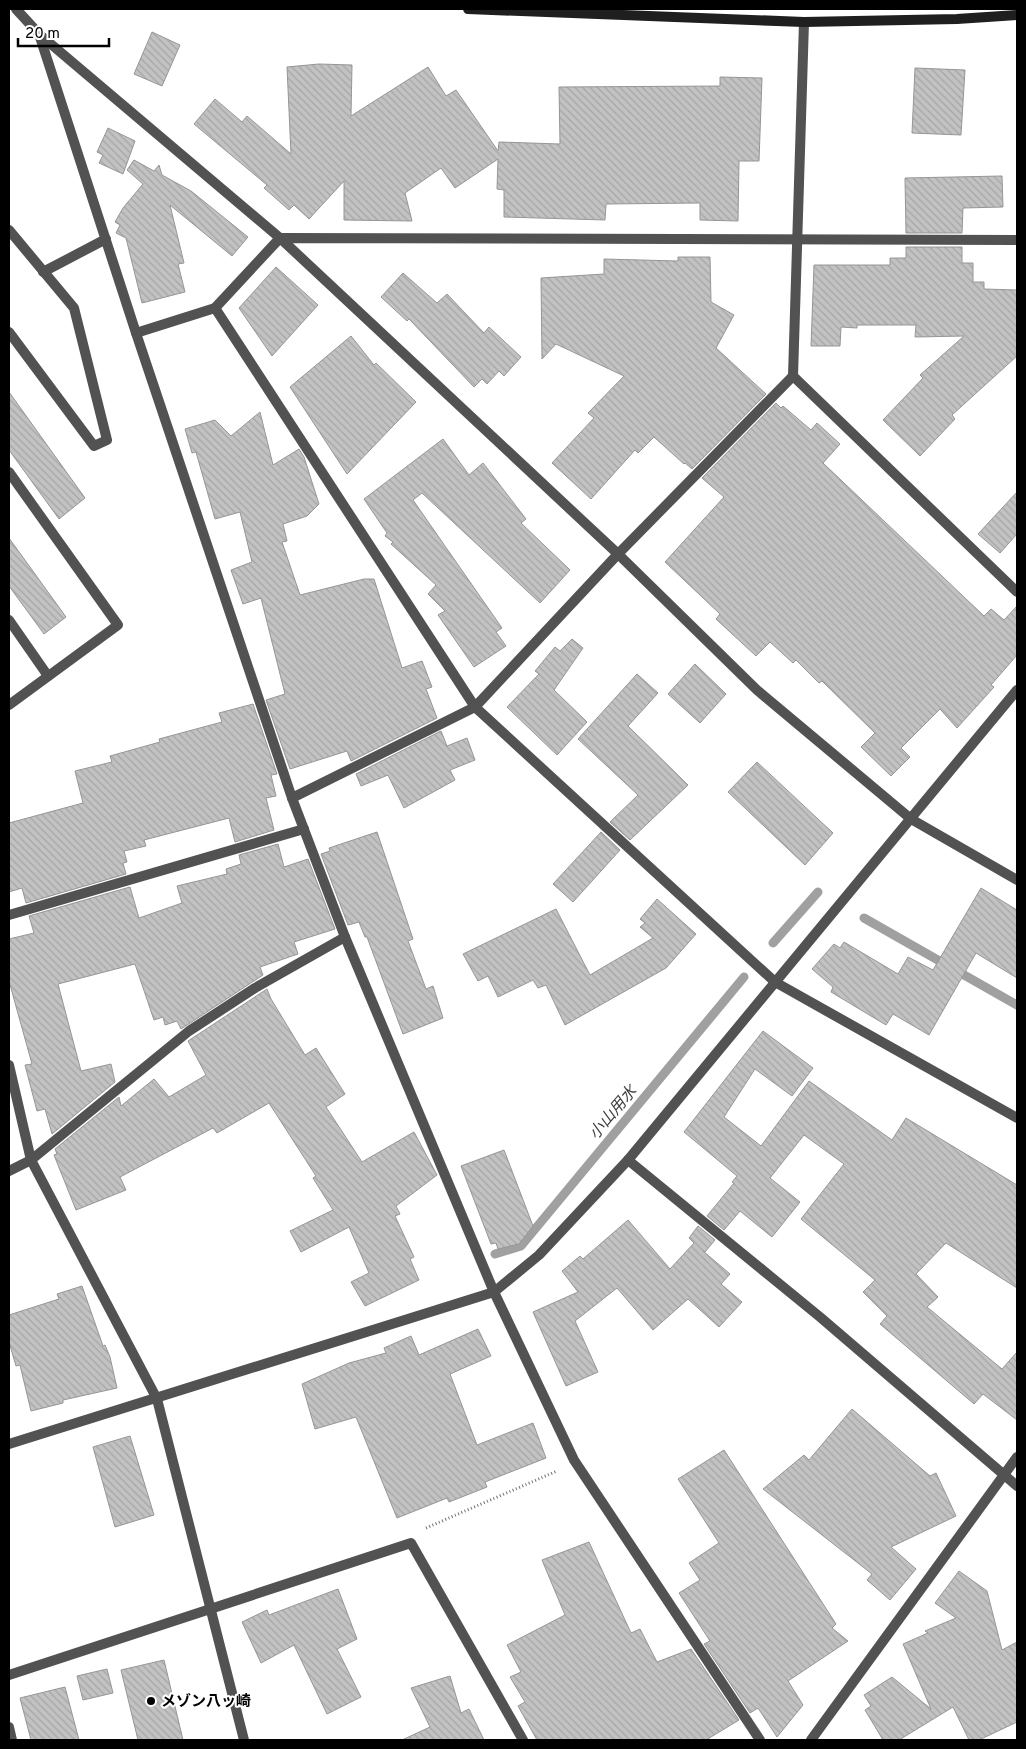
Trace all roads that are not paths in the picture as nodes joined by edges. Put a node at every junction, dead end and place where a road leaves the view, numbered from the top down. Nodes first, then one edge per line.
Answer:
1 (16, 9) edge
2 (468, 9) edge
3 (1017, 15) edge
4 (804, 22) junction
5 (39, 34) junction
6 (9, 230) edge
7 (280, 238) junction
8 (796, 238) junction
9 (106, 239) junction
10 (1017, 240) edge
11 (43, 272) junction
12 (215, 308) junction
13 (9, 332) edge
14 (136, 333) junction
15 (793, 376) junction
16 (9, 472) edge
17 (618, 554) junction
18 (1017, 592) edge
19 (9, 620) edge
20 (48, 676) junction
21 (1017, 690) edge
22 (9, 705) edge
23 (475, 707) junction
24 (292, 798) junction
25 (911, 819) junction
26 (304, 829) junction
27 (1017, 880) edge
28 (9, 914) edge
29 (345, 936) junction
30 (775, 982) junction
31 (9, 1065) edge
32 (1017, 1118) edge
33 (31, 1160) junction
34 (628, 1160) junction
35 (9, 1171) edge
36 (494, 1292) junction
37 (158, 1399) junction
38 (9, 1444) edge
39 (1017, 1457) edge
40 (1004, 1476) junction
41 (1017, 1486) edge
42 (212, 1610) junction
43 (9, 1675) edge
44 (9, 1726) edge
45 (12, 1740) edge
46 (244, 1740) edge
47 (523, 1740) edge
48 (760, 1740) edge
49 (811, 1740) edge

1 - 5 street
2 - 4 main road
3 - 4 main road
4 - 8 street
5 - 7 street
5 - 9 street
6 - 11 street
7 - 8 street
7 - 12 street
7 - 17 street
8 - 10 street
8 - 15 street
9 - 11 street
9 - 14 street
11 - 13 street
12 - 14 street
12 - 23 street
14 - 24 street
15 - 17 street
15 - 18 street
16 - 20 street
17 - 23 street
17 - 25 street
19 - 20 street
20 - 22 street
21 - 25 street
23 - 24 street
23 - 30 street
24 - 26 street
25 - 27 street
25 - 30 street
26 - 28 street
26 - 29 street
29 - 33 street
29 - 36 street
30 - 32 street
30 - 34 street
31 - 33 street
33 - 35 street
33 - 37 street
34 - 36 street
34 - 40 street
36 - 37 street
36 - 48 street
37 - 38 street
37 - 42 street
39 - 40 street
40 - 41 street
40 - 49 street
42 - 43 street
42 - 46 street
42 - 47 street
44 - 45 street

